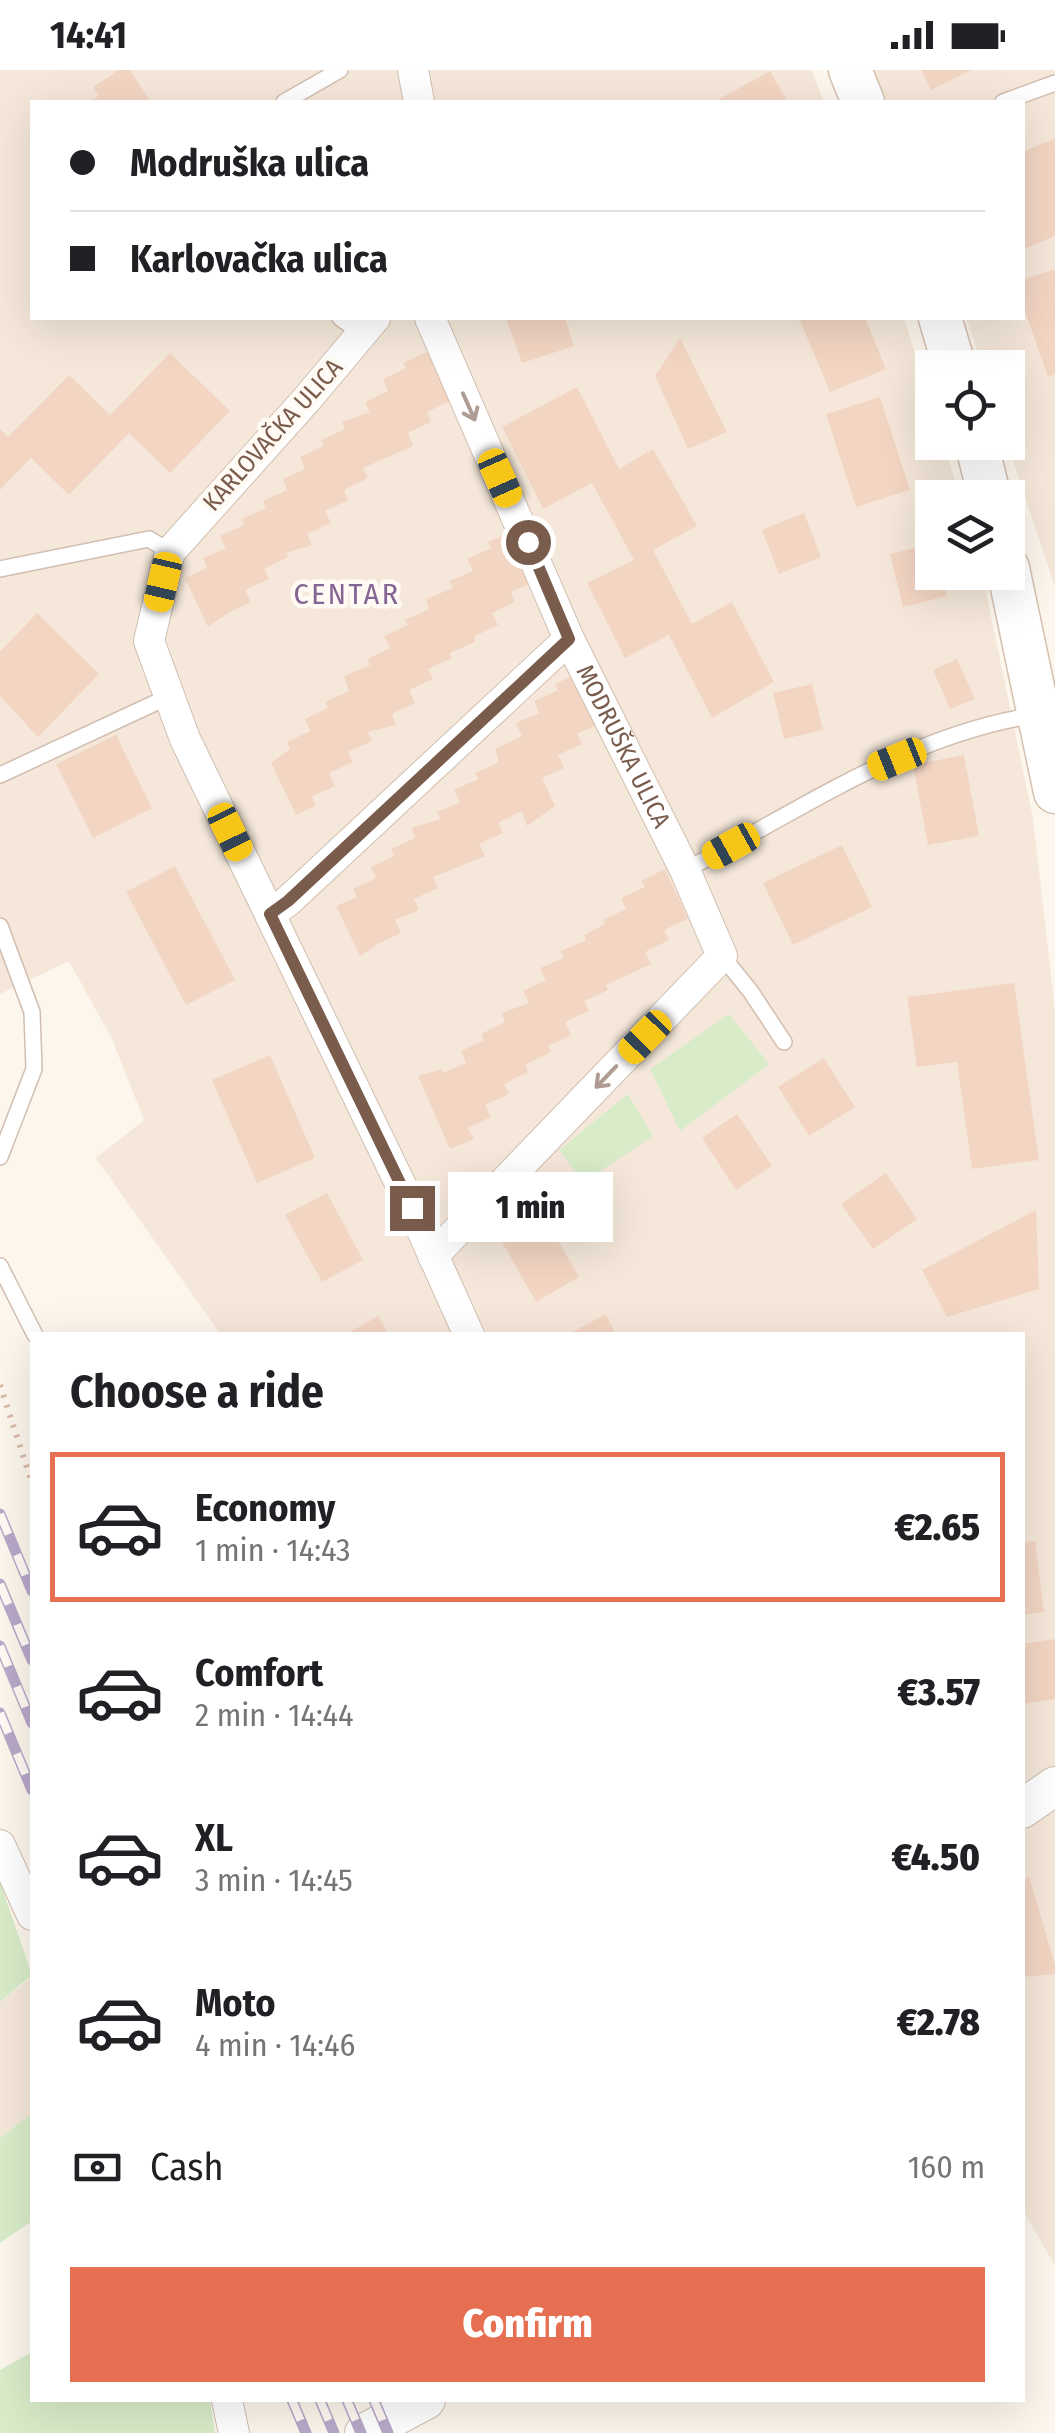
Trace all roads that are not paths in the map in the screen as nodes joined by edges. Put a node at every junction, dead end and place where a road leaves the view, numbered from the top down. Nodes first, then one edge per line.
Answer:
1 (340, 70) edge
2 (413, 70) edge
3 (850, 70) edge
4 (1055, 82) edge
5 (288, 100) edge
6 (420, 100) edge
7 (862, 100) edge
8 (1008, 100) edge
9 (431, 320) edge
10 (941, 320) edge
11 (360, 323) edge
12 (950, 350) edge
13 (170, 552) junction
14 (0, 568) edge
15 (1013, 590) edge
16 (569, 639) junction
17 (170, 696) junction
18 (1040, 715) junction
19 (0, 775) edge
20 (1055, 792) edge
21 (685, 870) junction
22 (270, 914) junction
23 (0, 926) edge
24 (722, 956) junction
25 (784, 1042) dead end
26 (0, 1157) edge
27 (433, 1256) junction
28 (0, 1266) edge
29 (34, 1332) edge
30 (468, 1332) edge
31 (1055, 1786) edge
32 (1025, 1808) edge
33 (0, 1845) edge
34 (30, 1911) edge
35 (227, 2402) edge
36 (422, 2402) edge
37 (234, 2433) edge
38 (364, 2433) edge

1 - 5 lane
2 - 6 street
3 - 7 main road
4 - 8 lane
9 -> 16 street, MODRUŠKA ULICA
10 - 12 main road
11 - 13 street, KARLOVAČKA ULICA
13 - 14 lane
13 - 17 street, KARLOVAČKA ULICA
15 - 18 main road
16 - 21 street, MODRUŠKA ULICA
16 - 22 street
17 - 19 lane
17 - 22 street, KARLOVAČKA ULICA
18 - 20 main road
18 - 21 lane
21 - 24 street, MODRUŠKA ULICA
22 - 27 street, KARLOVAČKA ULICA
23 - 26 lane
24 - 25 lane
24 -> 27 street
27 - 30 street, KARLOVAČKA ULICA
28 - 29 lane
31 - 32 street
33 - 34 street
35 - 37 street
36 - 38 street

